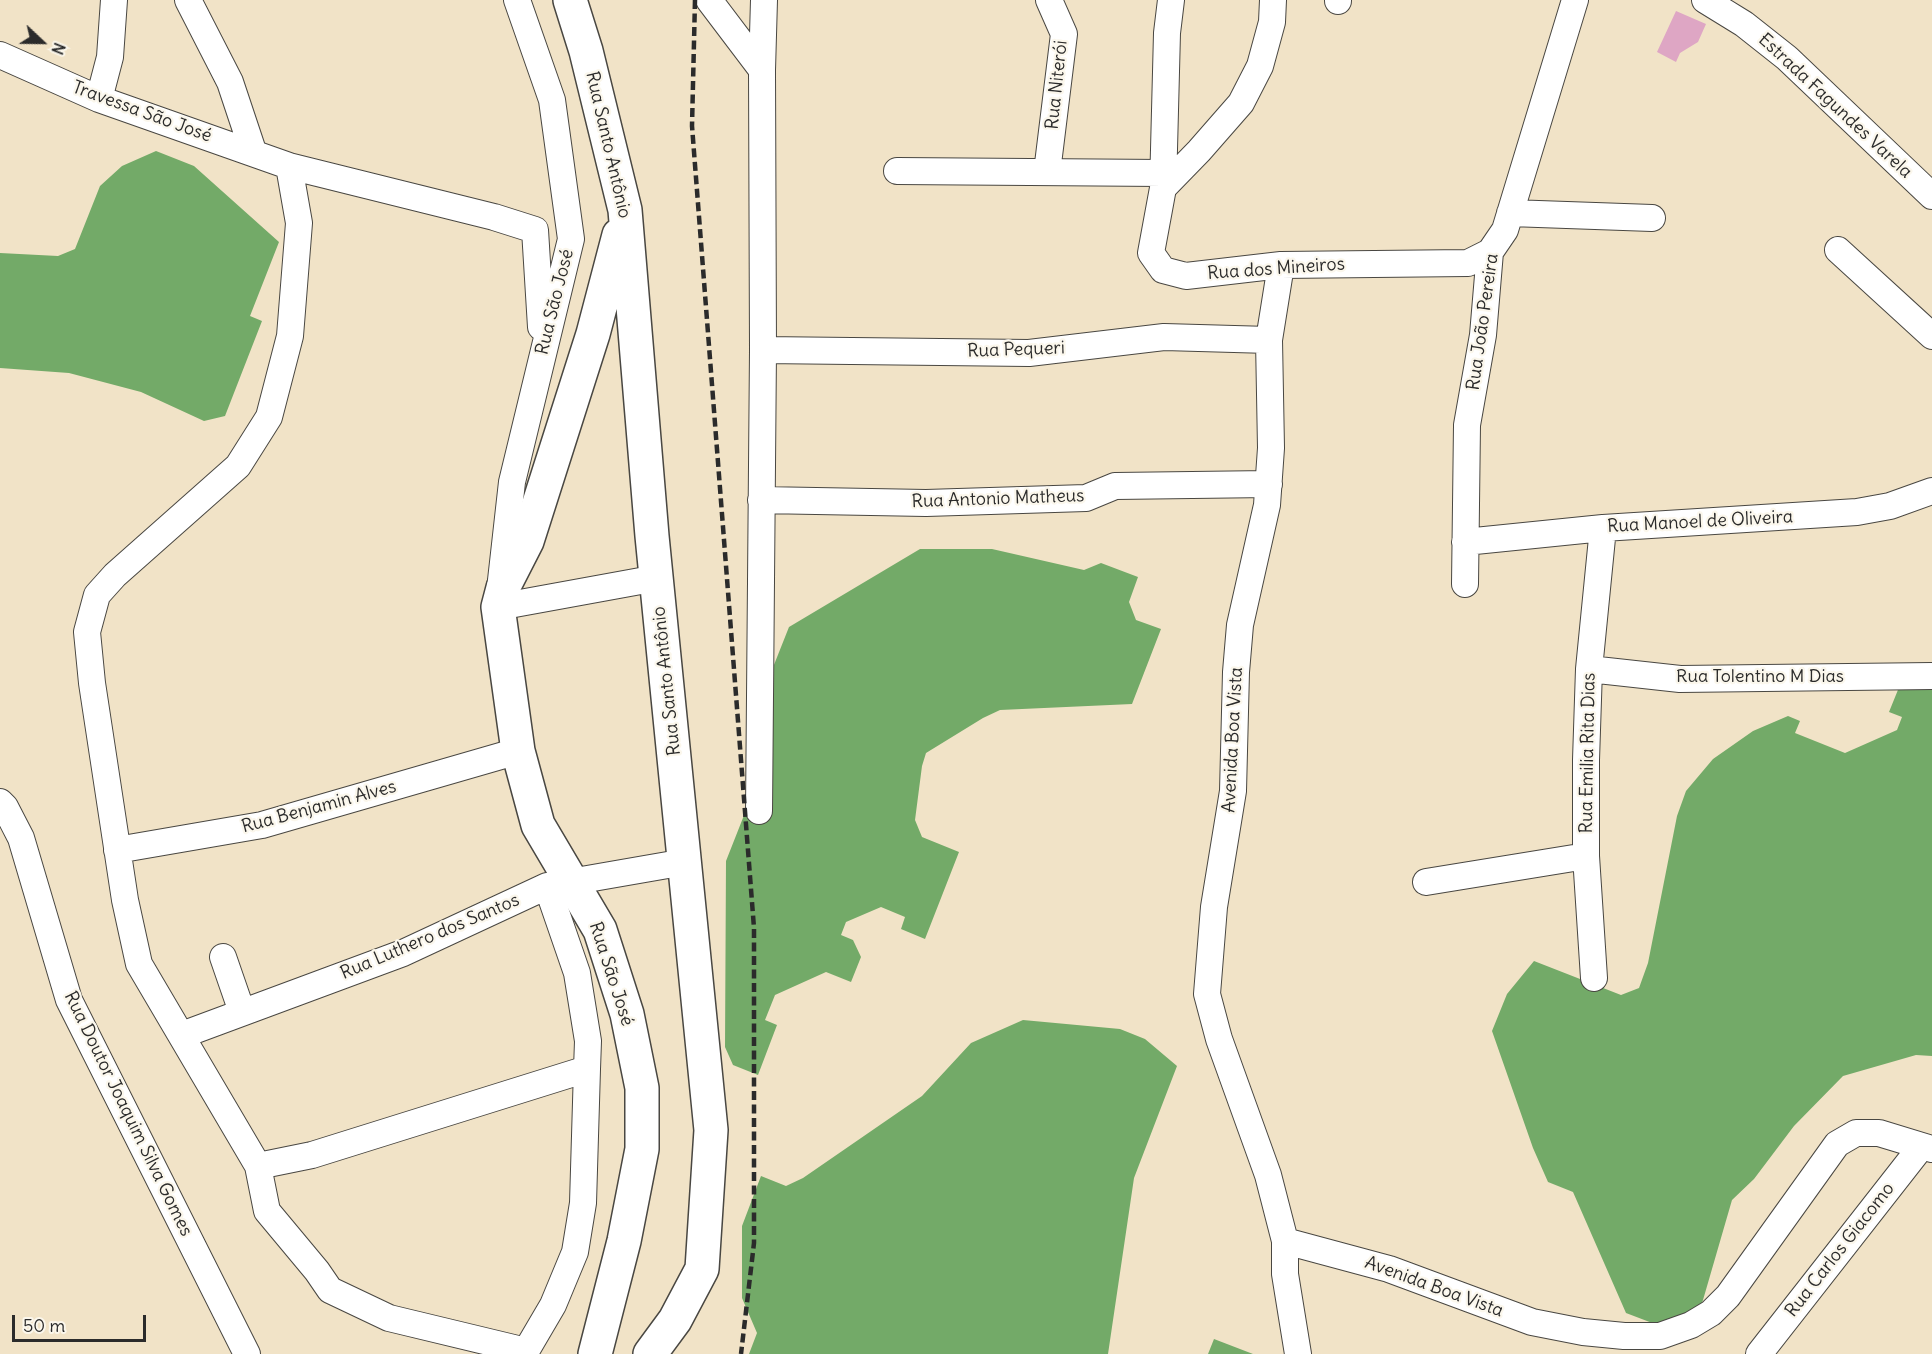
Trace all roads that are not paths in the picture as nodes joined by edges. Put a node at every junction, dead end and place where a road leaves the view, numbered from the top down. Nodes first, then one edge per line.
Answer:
1 (114, 0) edge
2 (188, 0) edge
3 (517, 0) edge
4 (570, 0) edge
5 (709, 0) edge
6 (764, 0) edge
7 (1049, 0) edge
8 (1171, 0) edge
9 (1273, 0) edge
10 (1575, 0) edge
11 (1705, 0) edge
12 (0, 56) edge
13 (762, 70) junction
14 (99, 99) junction
15 (253, 151) junction
16 (290, 165) junction
17 (897, 171) dead end
18 (1047, 172) junction
19 (1163, 180) junction
20 (1932, 196) edge
21 (625, 210) junction
22 (1509, 213) junction
23 (1652, 218) dead end
24 (1839, 250) dead end
25 (1490, 252) junction
26 (1281, 265) junction
27 (1932, 336) edge
28 (1269, 340) junction
29 (763, 350) junction
30 (543, 352) junction
31 (1269, 484) junction
32 (1932, 491) edge
33 (762, 500) junction
34 (1603, 528) junction
35 (1465, 542) junction
36 (657, 578) junction
37 (1465, 584) dead end
38 (498, 607) junction
39 (1589, 669) junction
40 (1932, 676) edge
41 (518, 751) junction
42 (0, 802) edge
43 (759, 811) dead end
44 (117, 850) junction
45 (1586, 856) junction
46 (684, 862) junction
47 (1426, 882) dead end
48 (560, 884) junction
49 (223, 957) dead end
50 (1594, 978) dead end
51 (242, 1012) junction
52 (182, 1035) junction
53 (587, 1069) junction
54 (1927, 1148) edge
55 (258, 1166) junction
56 (1285, 1241) junction
57 (526, 1352) edge
58 (247, 1354) edge
59 (595, 1354) edge
60 (650, 1354) edge
61 (1298, 1354) edge
62 (1759, 1354) edge

1 - 14 street
2 - 15 street
3 - 30 street, Rua São José
4 - 21 main road, Rua Santo Antônio
5 - 13 street
6 - 13 street
7 - 18 street, Rua Niterói
8 - 19 street, Rua dos Mineiros
9 - 19 street
10 - 22 street, Rua João Pereira
11 - 20 street, Estrada Fagundes Varela
12 - 14 street, Travessa São José
13 - 29 street
14 - 15 street, Travessa São José
15 - 16 street, Travessa São José
16 - 30 street, Travessa São José
16 - 44 street
17 - 18 street
18 - 19 street
19 - 26 street, Rua dos Mineiros
21 - 36 main road, Rua Santo Antônio
21 - 38 main road, Rua São José
22 - 23 street
22 - 25 street, Rua João Pereira
24 - 27 street
25 - 26 street, Rua dos Mineiros
25 - 35 street, Rua João Pereira
26 - 28 street, Avenida Boa Vista
28 - 29 street, Rua Pequeri
28 - 31 street, Avenida Boa Vista
29 - 33 street
30 - 38 street, Rua São José
31 - 33 street, Rua Antonio Matheus
31 - 56 street, Avenida Boa Vista
32 - 34 street, Rua Manoel de Oliveira
33 - 43 street
34 - 35 street, Rua Manoel de Oliveira
34 - 39 street, Rua Emilia Rita Dias
35 - 37 street, Rua João Pereira
36 - 38 street
36 - 46 main road, Rua Santo Antônio
38 - 41 main road, Rua São José
39 - 40 street, Rua Tolentino M Dias
39 - 45 street, Rua Emilia Rita Dias
41 - 44 street, Rua Benjamin Alves
41 - 48 main road, Rua São José
42 - 58 street, Rua Doutor Joaquim Silva Gomes
44 - 52 street
45 - 47 street
45 - 50 street, Rua Emilia Rita Dias
46 - 48 street, Rua Luthero dos Santos
46 - 60 main road, Rua Santo Antônio
48 - 51 street, Rua Luthero dos Santos
48 - 53 street, Rua São José
48 - 59 main road, Rua São José
49 - 51 street
51 - 52 street, Rua Luthero dos Santos
52 - 55 street
53 - 55 street
53 - 57 street, Rua São José
54 - 56 street, Avenida Boa Vista
54 - 62 street, Rua Carlos Giacomo
55 - 57 street
56 - 61 street, Avenida Boa Vista

